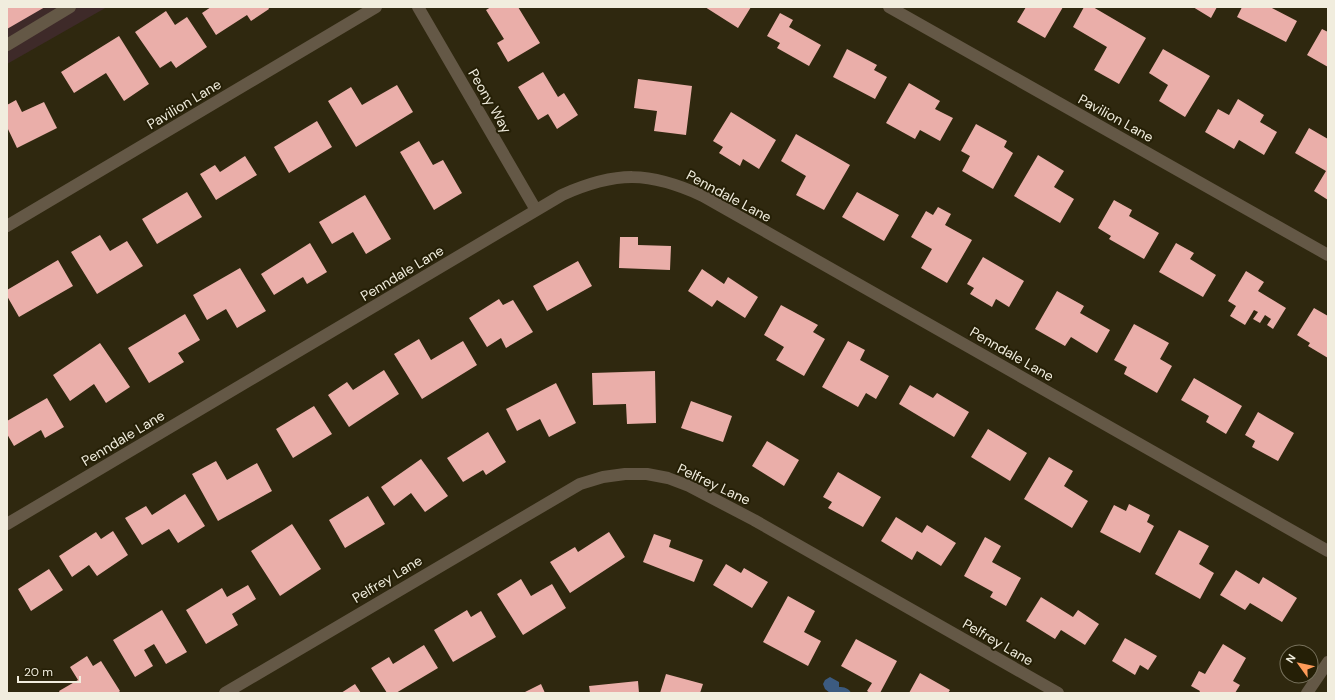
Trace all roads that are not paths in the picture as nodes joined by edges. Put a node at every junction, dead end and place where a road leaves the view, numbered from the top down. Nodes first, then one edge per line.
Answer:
1 (70, 7) edge
2 (376, 7) edge
3 (418, 7) edge
4 (890, 7) edge
5 (7, 45) edge
6 (536, 210) junction
7 (7, 226) edge
8 (1328, 255) edge
9 (7, 524) edge
10 (1328, 551) edge
11 (1328, 662) edge
12 (225, 693) edge
13 (1058, 693) edge
14 (1307, 693) edge

1 - 5 street
2 - 7 street, Pavilion Lane
3 - 6 street, Peony Way
4 - 8 street, Pavilion Lane
6 - 9 street, Penndale Lane
6 - 10 street, Penndale Lane
11 - 14 street
12 - 13 street, Pelfrey Lane

